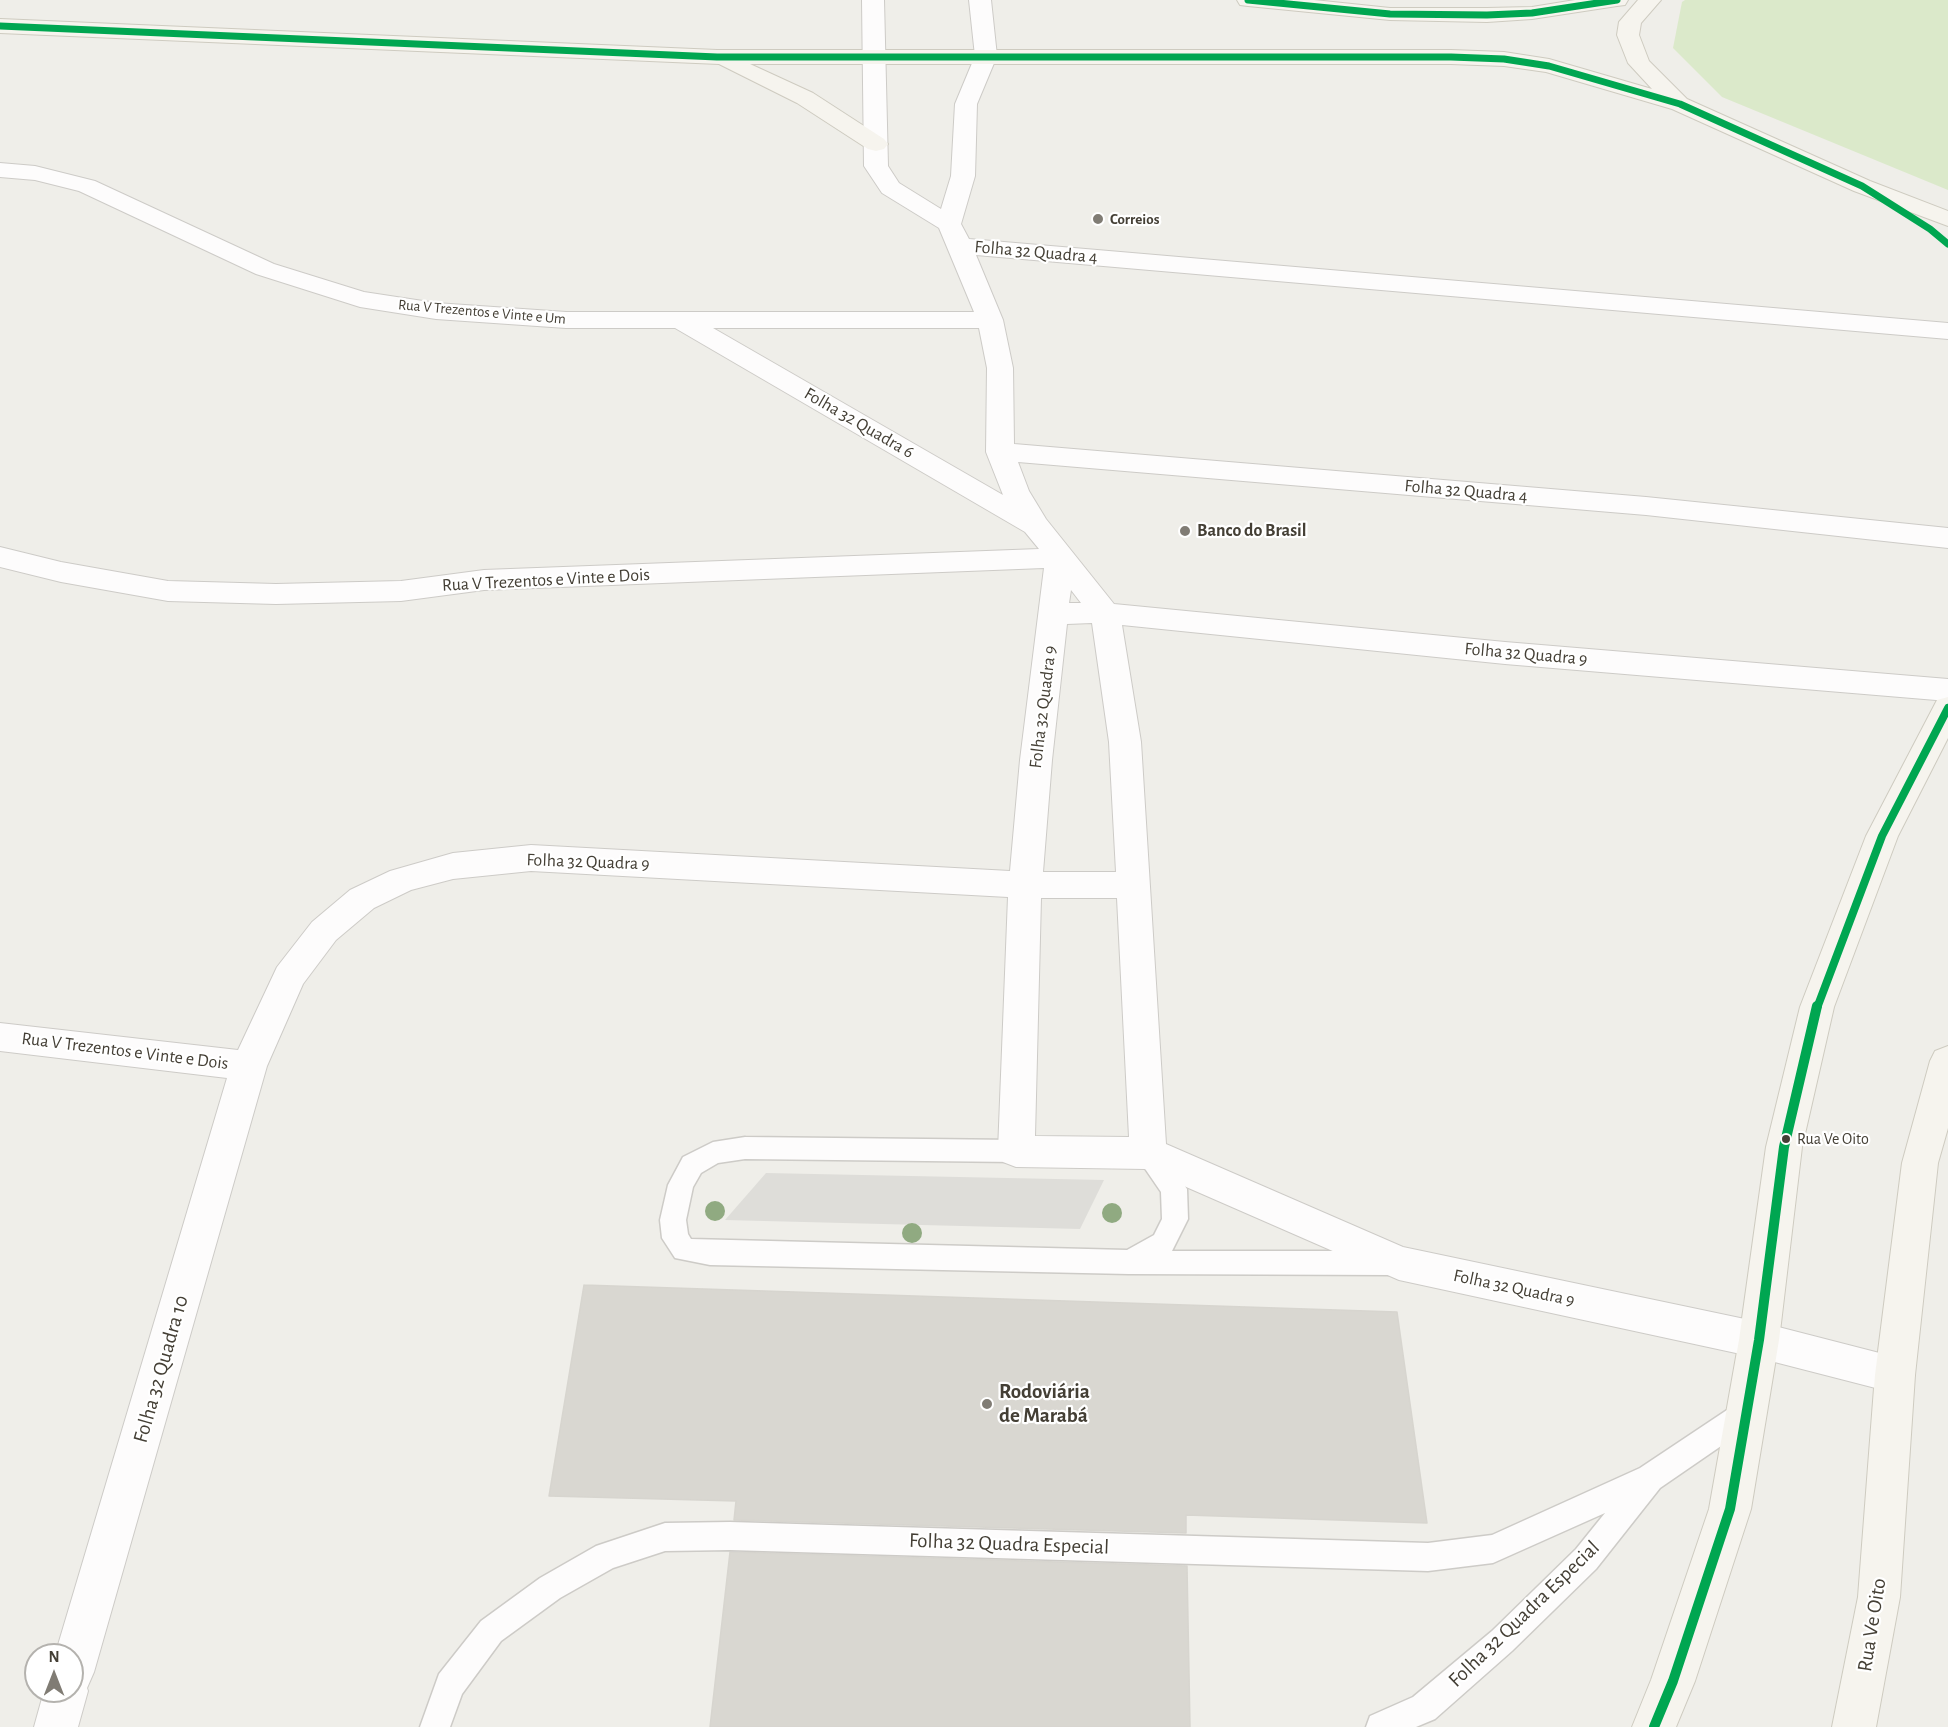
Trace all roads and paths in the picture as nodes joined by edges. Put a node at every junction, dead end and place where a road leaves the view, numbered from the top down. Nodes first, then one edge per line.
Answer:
1 (873, 0) edge
2 (980, 0) edge
3 (1248, 0) edge
4 (1617, 0) edge
5 (1650, 0) edge
6 (0, 26) edge
7 (986, 56) junction
8 (717, 57) junction
9 (873, 57) junction
10 (1680, 104) junction
11 (876, 144) junction
12 (0, 170) edge
13 (1862, 186) junction
14 (1948, 219) edge
15 (955, 235) junction
16 (1948, 244) edge
17 (990, 320) junction
18 (682, 321) junction
19 (1948, 330) edge
20 (1000, 452) junction
21 (1035, 525) junction
22 (1948, 538) edge
23 (0, 557) edge
24 (1060, 558) junction
25 (1105, 613) junction
26 (1055, 614) junction
27 (1948, 690) edge
28 (1948, 708) edge
29 (1025, 885) junction
30 (1134, 885) junction
31 (0, 1037) edge
32 (1948, 1061) edge
33 (249, 1066) junction
34 (1016, 1151) junction
35 (1148, 1153) junction
36 (1129, 1262) junction
37 (1399, 1263) junction
38 (1759, 1340) junction
39 (1895, 1375) junction
40 (1746, 1413) junction
41 (1650, 1478) junction
42 (80, 1643) edge
43 (63, 1703) edge
44 (56, 1727) edge
45 (435, 1727) edge
46 (1381, 1727) edge
47 (1654, 1727) edge
48 (1854, 1727) edge

1 - 9 street
2 - 7 street
3 - 4 main road
5 - 10 main road
6 - 8 main road
7 - 9 main road
7 - 10 main road
7 - 15 street
8 - 9 main road
8 - 11 main road
9 - 11 street
10 - 13 main road
11 - 15 street
12 - 18 street, Rua V Trezentos e Vinte e Um
13 - 14 main road
13 - 16 main road
15 - 17 street, Folha 32 Quadra 4
15 - 19 street, Folha 32 Quadra 4
17 - 18 street, Rua V Trezentos e Vinte e Um
17 - 20 street, Folha 32 Quadra 4
18 - 21 street, Folha 32 Quadra 6
20 - 21 street
20 - 22 street, Folha 32 Quadra 4
21 - 24 street
23 - 24 street, Rua V Trezentos e Vinte e Dois
24 - 25 street
24 - 26 street
25 - 26 street, Folha 32 Quadra 9
25 - 27 street, Folha 32 Quadra 9
25 - 30 street
26 - 29 street, Folha 32 Quadra 9
28 - 38 main road
29 - 30 street, Folha 32 Quadra 9
29 - 33 street, Folha 32 Quadra 9
29 - 34 street, Folha 32 Quadra 9
30 - 35 street
31 - 33 street, Rua V Trezentos e Vinte e Dois
32 - 39 main road, Rua Ve Oito
33 - 42 street, Folha 32 Quadra 10
34 - 35 street, Folha 32 Quadra 9
34 - 36 lane, Folha 32 Quadra 9
35 - 36 lane
35 - 37 street, Folha 32 Quadra 9
36 - 37 lane
37 - 38 street, Folha 32 Quadra 9
38 - 39 street, Folha 32 Quadra 9
38 - 40 main road
39 - 48 main road, Rua Ve Oito
40 - 41 lane, Folha 32 Quadra Especial
40 - 47 main road
41 - 45 lane, Folha 32 Quadra Especial
41 - 46 lane, Folha 32 Quadra Especial
43 - 44 street

